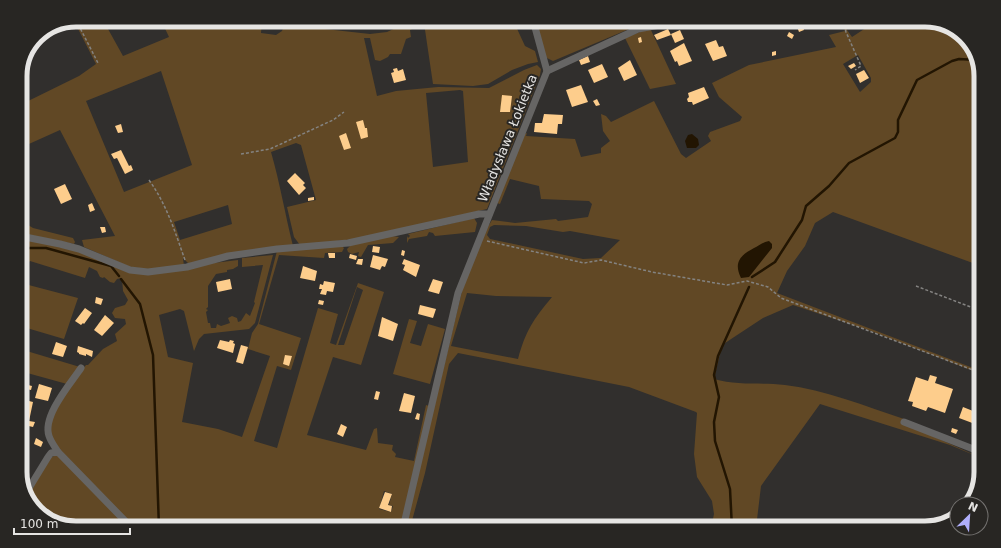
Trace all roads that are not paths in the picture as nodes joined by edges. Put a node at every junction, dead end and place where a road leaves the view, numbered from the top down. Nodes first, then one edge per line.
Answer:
1 (535, 27) edge
2 (649, 27) edge
3 (546, 71) junction
4 (489, 214) junction
5 (27, 238) edge
6 (81, 368) dead end
7 (904, 422) dead end
8 (974, 449) edge
9 (58, 452) junction
10 (30, 487) edge
11 (125, 521) edge
12 (405, 521) edge

1 - 3 street, Władysława Łokietka
2 - 3 street, Władysława Łokietka
3 - 4 street, Władysława Łokietka
4 - 5 street
4 - 12 street, Władysława Łokietka
6 - 9 street
7 - 8 street
9 - 10 street
9 - 11 street

